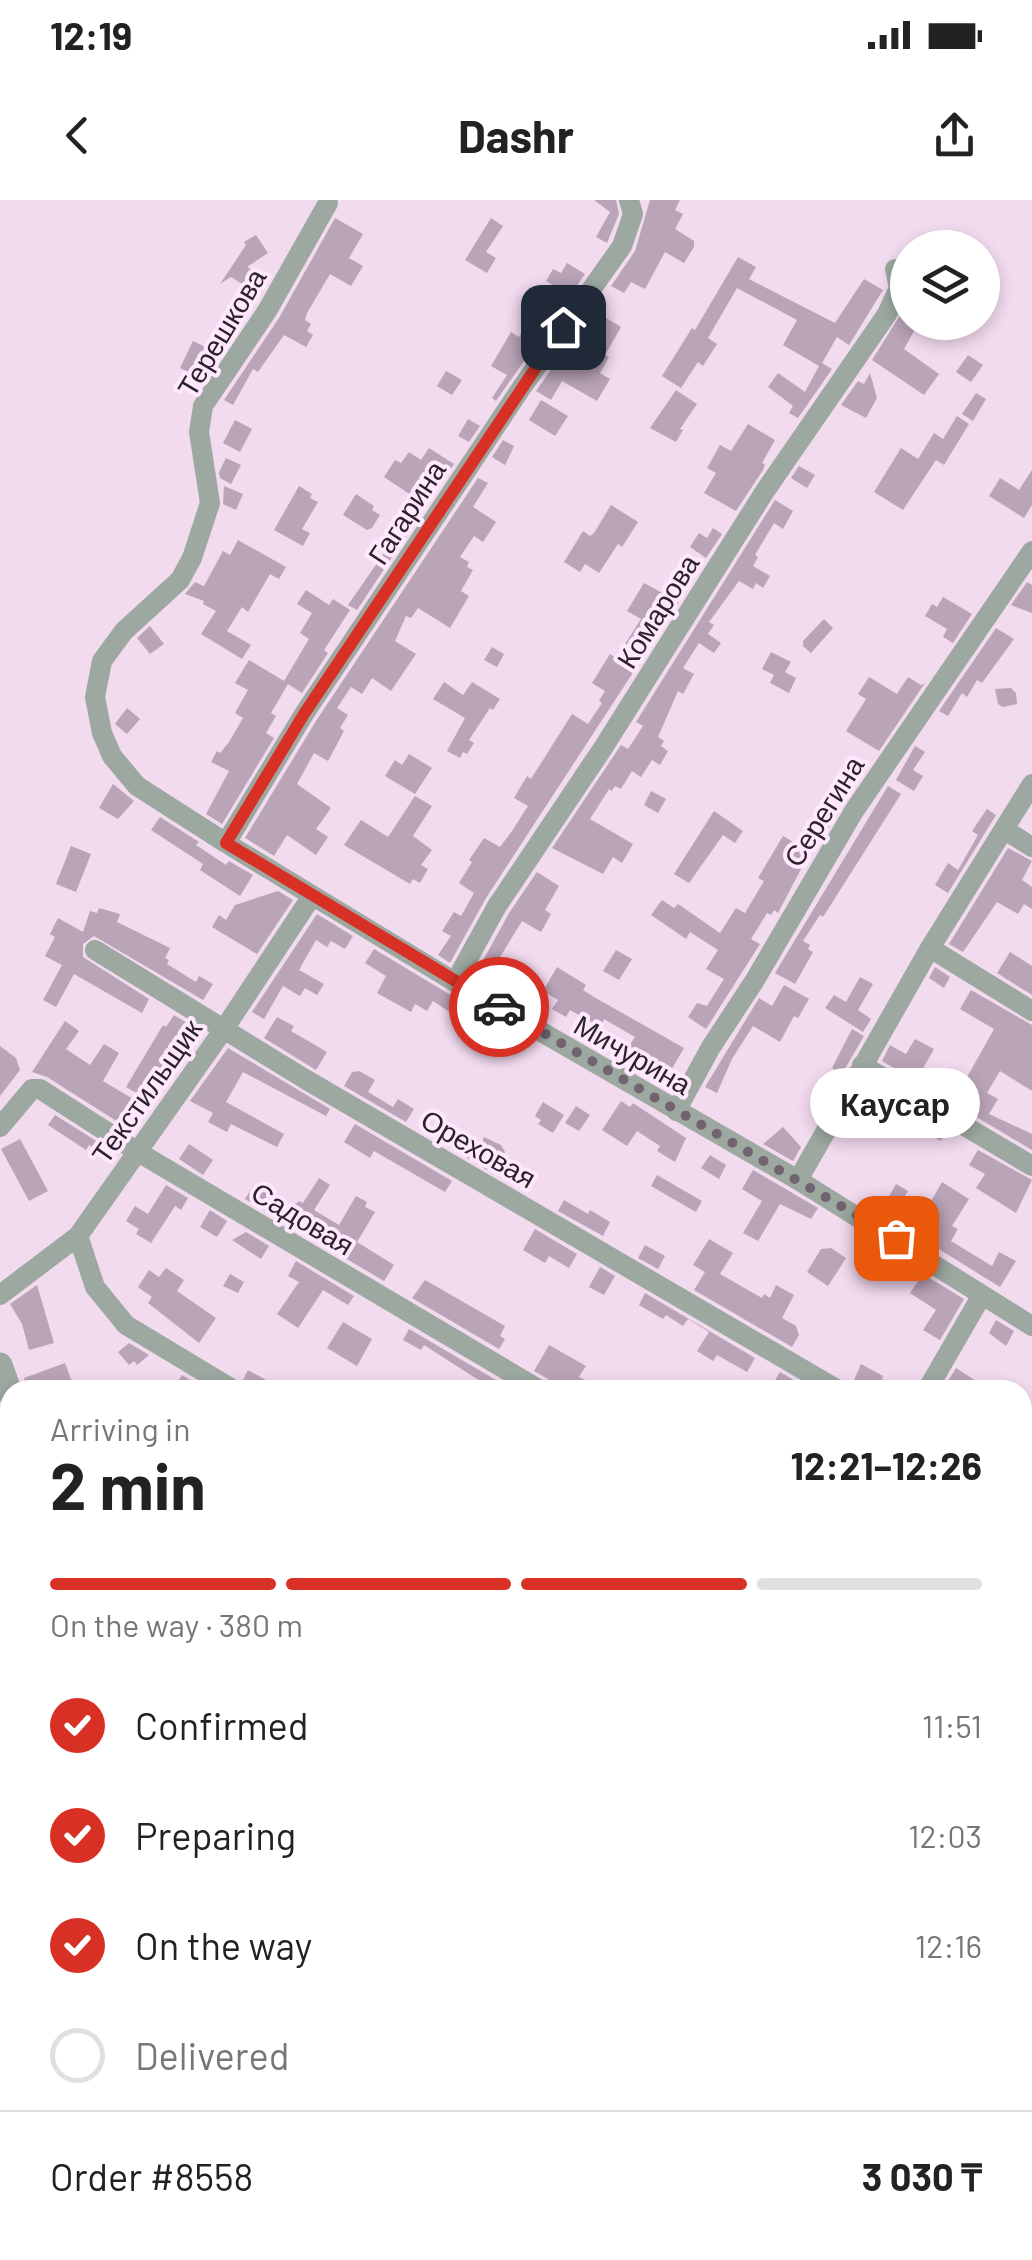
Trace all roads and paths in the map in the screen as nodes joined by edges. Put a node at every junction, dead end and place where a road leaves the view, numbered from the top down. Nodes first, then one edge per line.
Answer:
1 (328, 203) dead end
2 (631, 207) edge
3 (890, 307) edge
4 (1032, 551) edge
5 (112, 756) joint
6 (1032, 784) edge
7 (1005, 830) junction
8 (226, 843) junction
9 (1032, 847) edge
10 (312, 896) junction
11 (930, 948) junction
12 (95, 950) dead end
13 (455, 982) junction
14 (1032, 1011) edge
15 (224, 1029) junction
16 (862, 1064) junction
17 (676, 1111) junction
18 (0, 1128) edge
19 (138, 1152) junction
20 (1032, 1166) edge
21 (798, 1180) junction
22 (78, 1236) junction
23 (0, 1295) edge
24 (982, 1296) junction
25 (1032, 1326) edge
26 (217, 1380) edge
27 (523, 1380) edge
28 (821, 1380) edge
29 (932, 1380) edge

1 - 5 street, Терешкова
2 - 8 street, Гагарина
3 - 13 street, Комарова
4 - 17 street, Серегина
5 - 8 street, Мичурина
6 - 7 street
7 - 9 street
7 - 11 street
8 - 10 street, Мичурина
10 - 13 street, Мичурина
10 - 15 street, Текстильщик
11 - 14 street
11 - 16 street
12 - 15 street, Ореховая
13 - 17 street, Мичурина
15 - 19 street, Текстильщик
15 - 28 street, Ореховая
16 - 20 street
16 - 21 street
17 - 21 street, Мичурина
18 - 19 street, Садовая
19 - 22 street, Текстильщик
19 - 27 street, Садовая
21 - 24 street, Мичурина
22 - 23 street, Текстильщик
22 - 26 street
24 - 25 street, Мичурина
24 - 29 street

